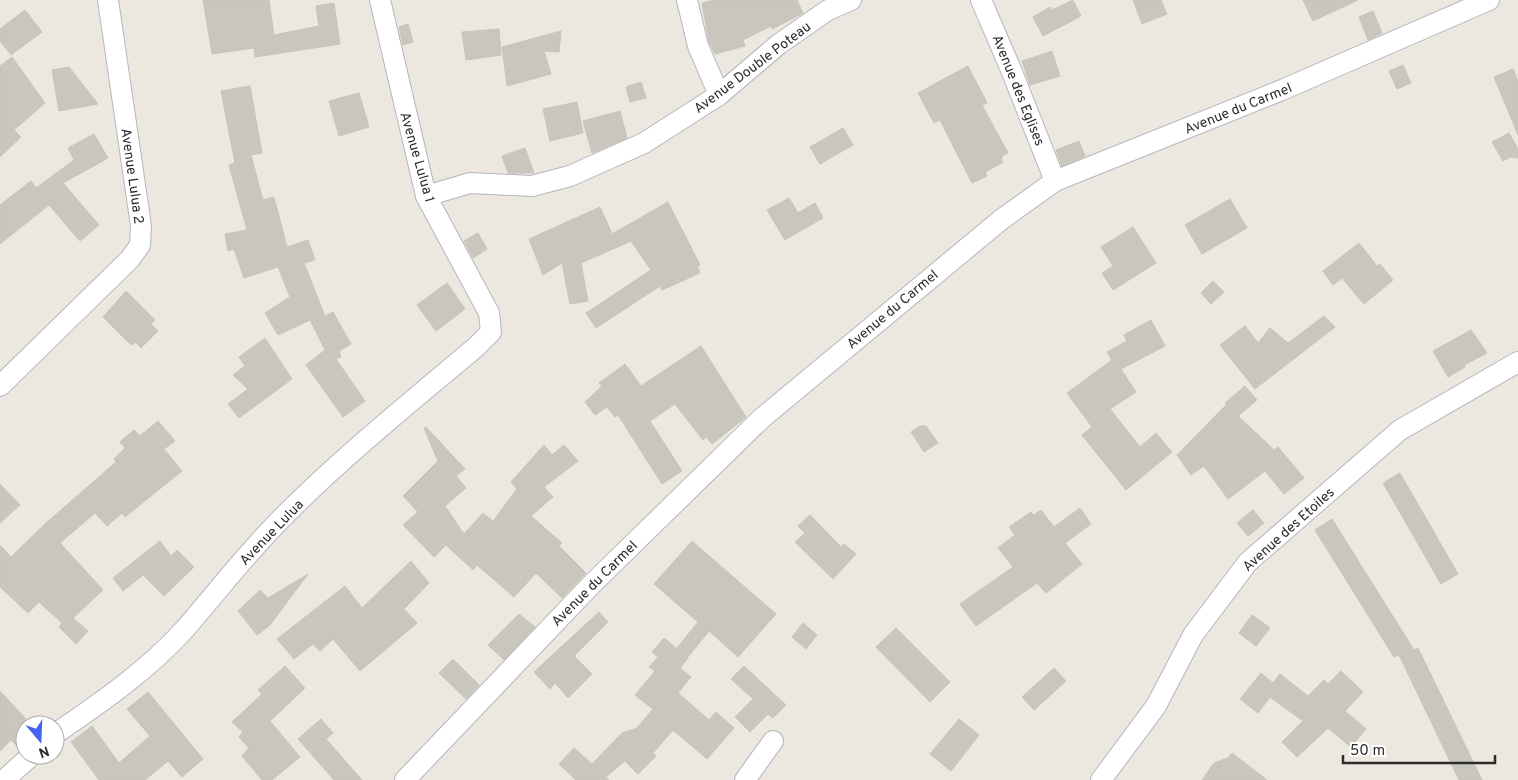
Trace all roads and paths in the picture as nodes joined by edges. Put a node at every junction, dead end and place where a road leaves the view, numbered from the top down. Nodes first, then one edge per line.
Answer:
1 (108, 0) edge
2 (380, 0) edge
3 (687, 0) edge
4 (851, 0) edge
5 (980, 0) edge
6 (1489, 0) edge
7 (719, 95) junction
8 (1056, 181) junction
9 (426, 196) junction
10 (490, 332) joint
11 (1518, 362) edge
12 (0, 386) edge
13 (65, 727) edge
14 (773, 740) dead end
15 (21, 765) edge
16 (4, 780) edge
17 (405, 780) edge
18 (745, 780) edge
19 (1101, 780) edge

1 - 12 street, Avenue Lulua 2
2 - 9 street, Avenue Lulua 1
3 - 7 street
4 - 7 street, Avenue Double Poteau
5 - 8 street, Avenue des Eglises
6 - 8 street, Avenue du Carmel
7 - 9 street, Avenue Double Poteau
8 - 17 street, Avenue du Carmel
9 - 10 street, Avenue Lulua 1
10 - 13 street, Avenue Lulua
11 - 19 street, Avenue des Etoiles
14 - 18 street
15 - 16 street

